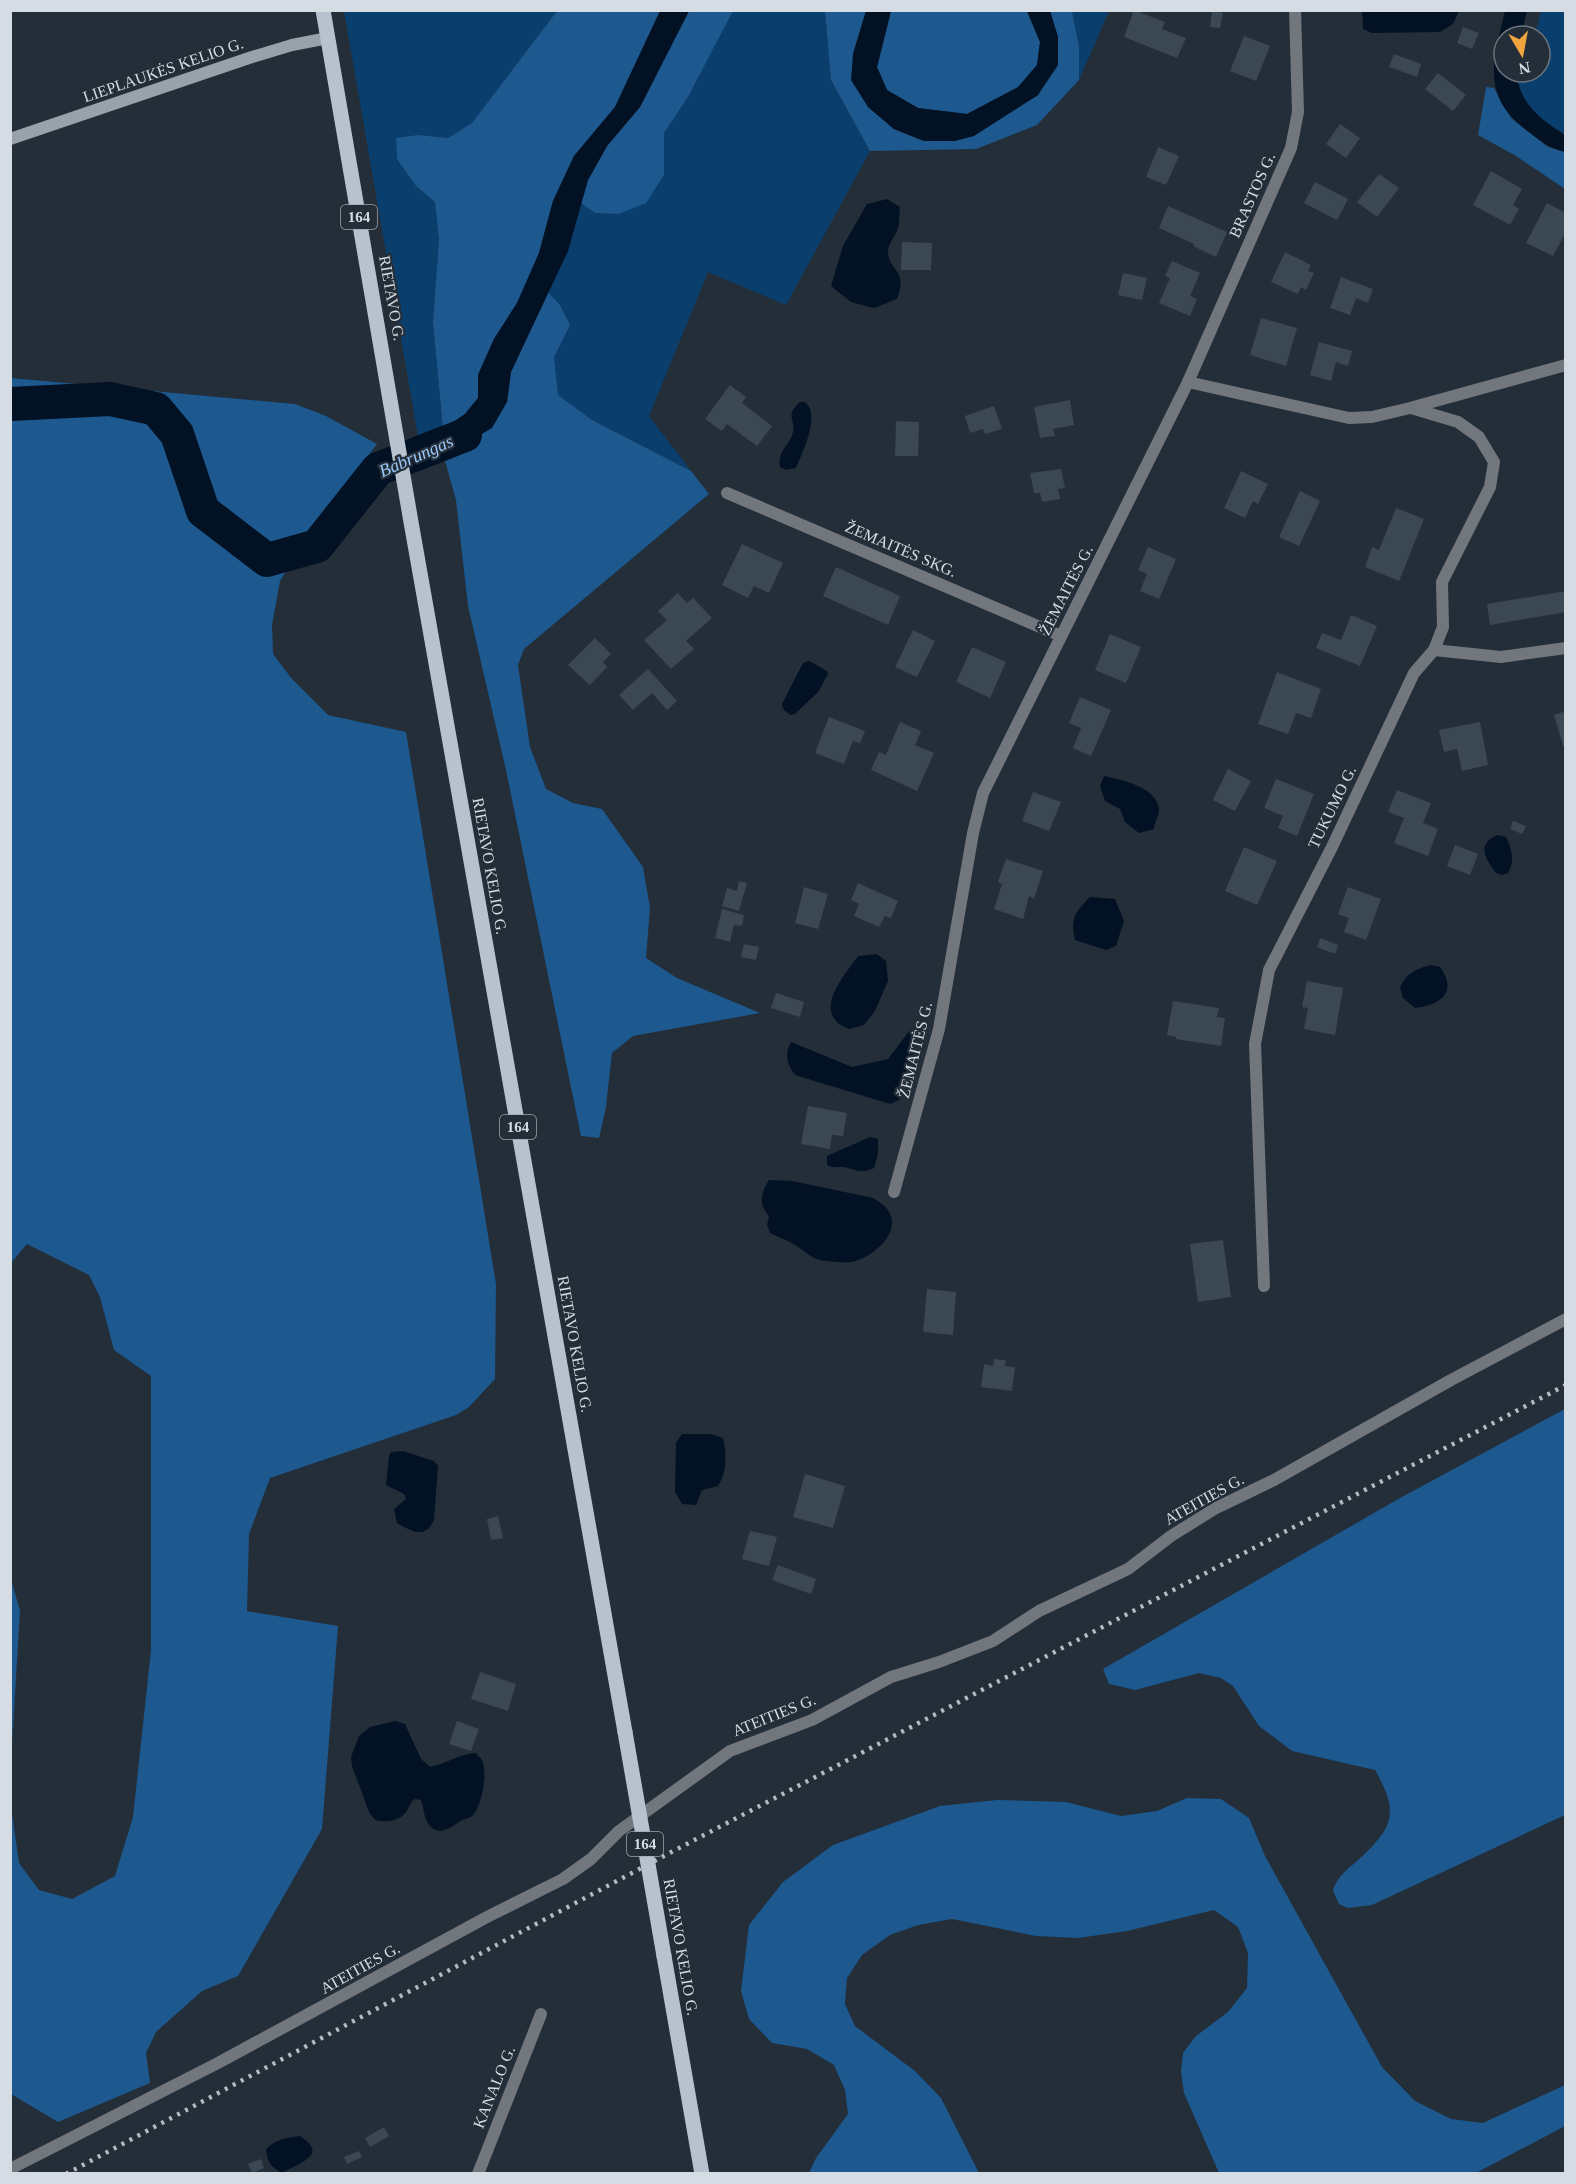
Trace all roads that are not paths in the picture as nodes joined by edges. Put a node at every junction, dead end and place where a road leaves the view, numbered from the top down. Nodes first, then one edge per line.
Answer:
1 (323, 10) edge
2 (1295, 10) edge
3 (328, 38) junction
4 (10, 139) edge
5 (1566, 365) edge
6 (1188, 382) junction
7 (1410, 408) junction
8 (727, 493) dead end
9 (411, 522) joint
10 (1061, 636) junction
11 (1566, 648) edge
12 (1434, 650) junction
13 (894, 1192) dead end
14 (1264, 1286) dead end
15 (1566, 1319) edge
16 (541, 2014) dead end
17 (10, 2169) edge
18 (478, 2174) edge
19 (702, 2174) edge

1 - 3 main road, RIETAVO G. / 164
2 - 6 street, BRASTOS G.
3 - 4 main road, LIEPLAUKĖS KELIO G.
3 - 9 main road, RIETAVO G. / 164
5 - 7 street
6 - 7 street
6 - 10 street, ŽEMAITĖS G.
7 - 12 street, TUKUMO G.
8 - 10 street, ŽEMAITĖS SKG.
9 - 19 main road, RIETAVO KELIO G. / 164, bridge
10 - 13 street, ŽEMAITĖS G.
11 - 12 street
12 - 14 street, TUKUMO G.
15 - 17 street, ATEITIES G.
16 - 18 street, KANALO G.

